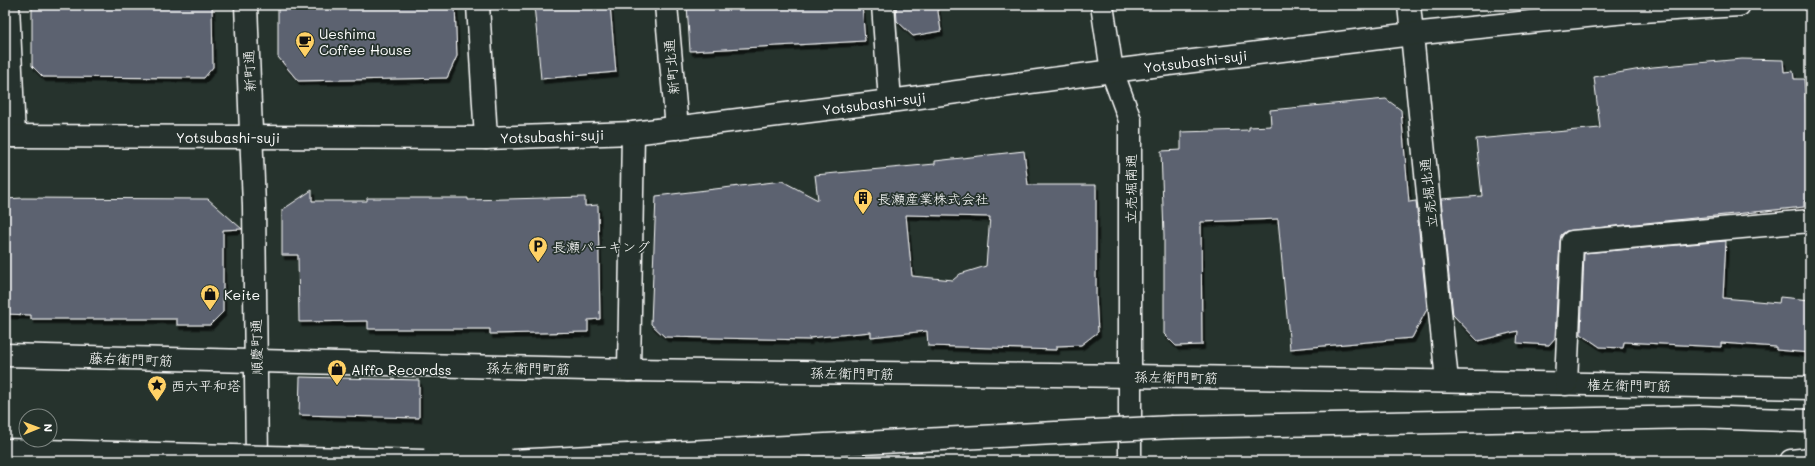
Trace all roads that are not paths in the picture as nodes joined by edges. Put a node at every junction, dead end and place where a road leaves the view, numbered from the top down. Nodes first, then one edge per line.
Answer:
1 (8, 5) edge
2 (246, 5) edge
3 (478, 5) edge
4 (666, 5) edge
5 (883, 5) edge
6 (1102, 5) edge
7 (1409, 5) edge
8 (1739, 5) edge
9 (1625, 8) edge
10 (1412, 34) junction
11 (1112, 71) junction
12 (890, 101) junction
13 (676, 128) junction
14 (632, 133) junction
15 (10, 136) edge
16 (252, 137) junction
17 (486, 138) junction
18 (1810, 221) edge
19 (5, 355) edge
20 (256, 362) junction
21 (629, 370) junction
22 (1131, 376) junction
23 (1447, 382) junction
24 (1566, 384) junction
25 (1810, 388) edge
26 (1810, 421) edge
27 (5, 450) edge
28 (1810, 459) edge
29 (256, 461) edge
30 (424, 461) edge
31 (512, 461) edge
32 (1130, 461) edge
33 (1791, 461) edge

1 - 15 main road
2 - 16 main road, 新町通
3 - 17 main road
4 - 13 main road, 新町北通
5 - 12 main road
6 - 11 main road, 立売堀南通
7 - 10 main road, 立売堀北通
8 - 9 main road, Yotsubashi-suji
9 - 10 main road, Yotsubashi-suji
10 - 11 main road, Yotsubashi-suji
10 - 23 main road, 立売堀北通
11 - 12 main road, Yotsubashi-suji
11 - 22 main road, 立売堀南通
12 - 13 main road, Yotsubashi-suji
13 - 14 main road, Yotsubashi-suji
14 - 17 main road, Yotsubashi-suji
14 - 21 main road
15 - 16 main road, Yotsubashi-suji
16 - 17 main road, Yotsubashi-suji
16 - 20 main road, 順慶町通
18 - 24 main road
19 - 20 main road, 藤右衛門町筋
20 - 21 main road, 孫左衛門町筋
20 - 29 main road, 順慶町通
21 - 22 main road, 孫左衛門町筋
22 - 23 main road, 孫左衛門町筋
22 - 32 main road, 立売堀南通
23 - 24 main road, 権左衛門町筋
24 - 25 main road, 権左衛門町筋
26 - 31 main road, bridge
27 - 30 main road, bridge
28 - 33 main road

